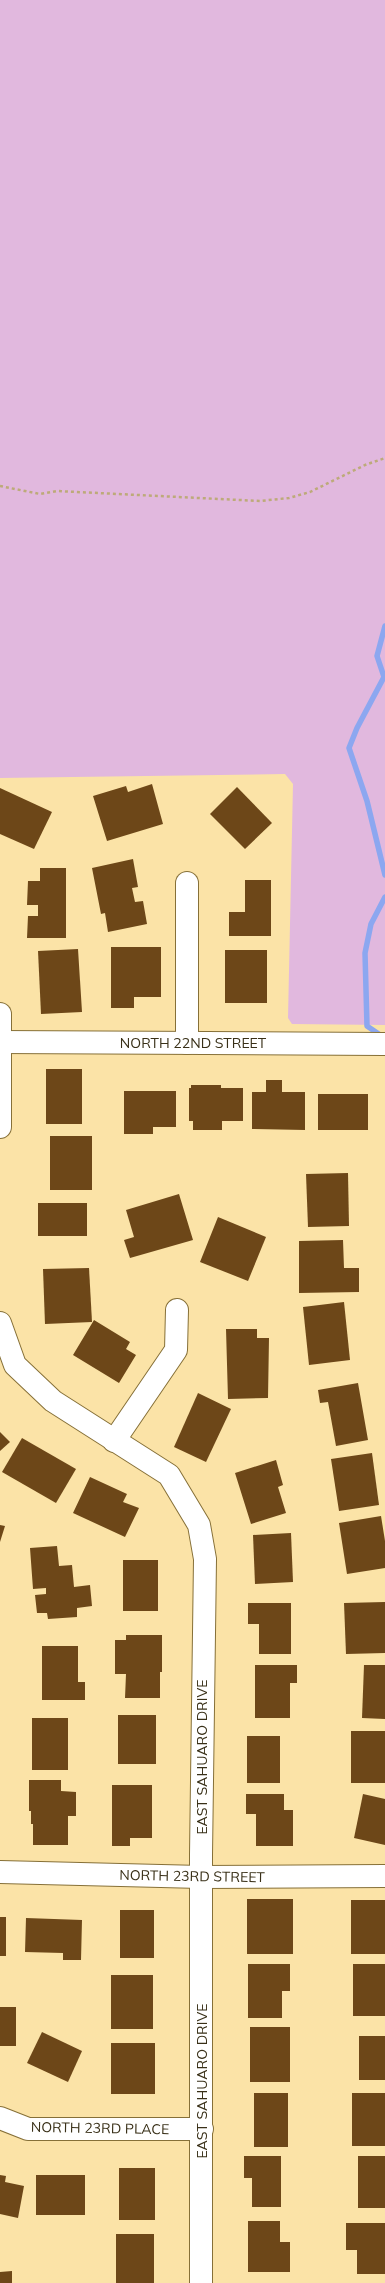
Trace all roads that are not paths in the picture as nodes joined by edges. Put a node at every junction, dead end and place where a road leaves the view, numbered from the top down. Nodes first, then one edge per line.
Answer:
1 (187, 883) dead end
2 (0, 1014) edge
3 (0, 1042) edge
4 (187, 1043) junction
5 (385, 1044) edge
6 (0, 1127) edge
7 (177, 1310) dead end
8 (0, 1323) edge
9 (114, 1441) junction
10 (0, 1872) edge
11 (385, 1876) edge
12 (201, 1877) junction
13 (0, 2118) edge
14 (202, 2129) junction
15 (201, 2283) edge

1 - 4 street
2 - 3 street
3 - 4 street, NORTH 22ND STREET
3 - 6 street
4 - 5 street, NORTH 22ND STREET
7 - 9 street
8 - 9 street, EAST SAHUARO DRIVE
9 - 12 street, EAST SAHUARO DRIVE
10 - 12 street, NORTH 23RD STREET
11 - 12 street, NORTH 23RD STREET
12 - 14 street, EAST SAHUARO DRIVE
13 - 14 street, NORTH 23RD PLACE
14 - 15 street, EAST SAHUARO DRIVE

